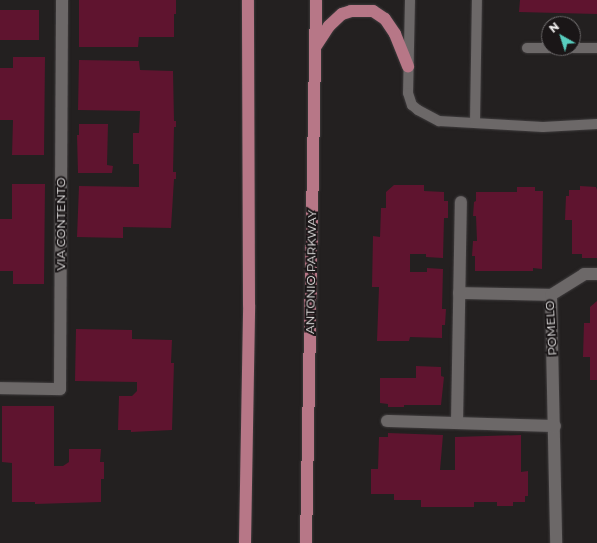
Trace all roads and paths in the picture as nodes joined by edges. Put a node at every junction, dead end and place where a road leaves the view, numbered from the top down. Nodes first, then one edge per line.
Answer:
1 (62, 0) edge
2 (248, 0) edge
3 (316, 0) edge
4 (410, 0) edge
5 (476, 0) edge
6 (316, 46) junction
7 (527, 48) dead end
8 (541, 48) edge
9 (581, 48) edge
10 (597, 48) edge
11 (408, 66) junction
12 (475, 122) junction
13 (597, 124) edge
14 (461, 202) dead end
15 (597, 274) edge
16 (460, 293) junction
17 (551, 295) junction
18 (0, 388) edge
19 (387, 421) dead end
20 (457, 423) junction
21 (554, 426) junction
22 (245, 543) edge
23 (306, 543) edge
24 (556, 543) edge

1 - 18 street, VIA CONTENTO
2 - 22 main road
3 - 6 main road, ANTONIO PARKWAY
4 - 11 lane
5 - 12 lane
6 - 11 main road
6 - 23 main road, ANTONIO PARKWAY
7 - 8 lane
9 - 10 lane
11 - 12 lane
12 - 13 lane
14 - 16 street
15 - 17 street
16 - 17 street, POMELO
16 - 20 street
17 - 21 street, POMELO
19 - 20 street
20 - 21 street
21 - 24 street, POMELO

